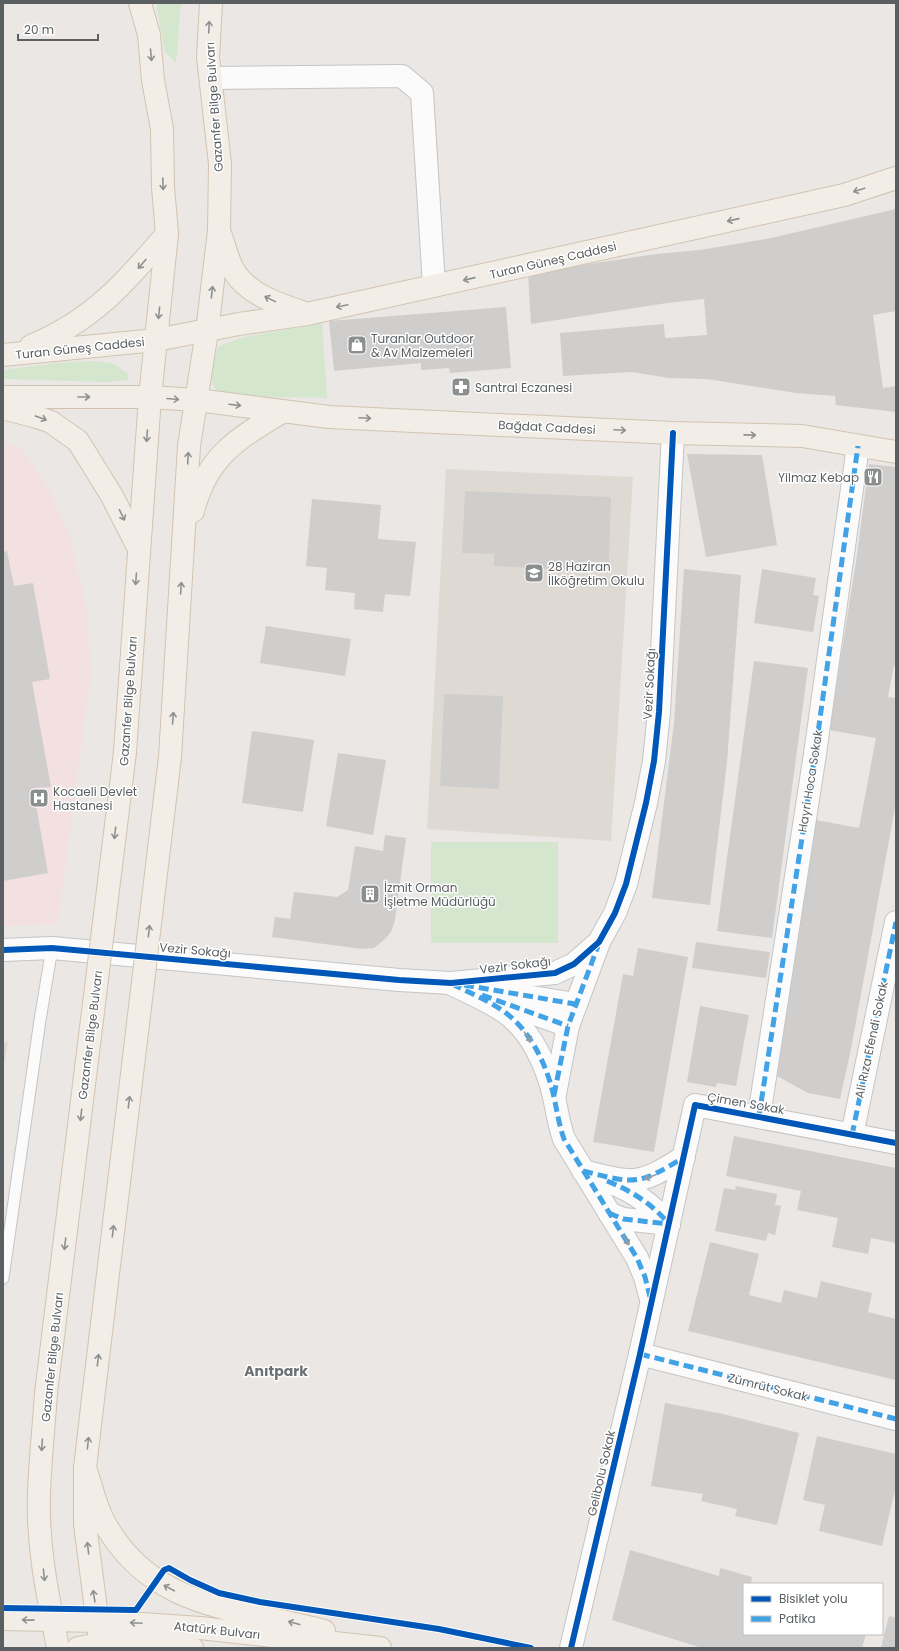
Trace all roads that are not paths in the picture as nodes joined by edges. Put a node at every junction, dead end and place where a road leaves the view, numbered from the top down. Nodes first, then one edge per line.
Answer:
1 (140, 3) edge
2 (211, 3) edge
3 (211, 78) junction
4 (896, 178) edge
5 (220, 231) junction
6 (167, 234) junction
7 (434, 286) junction
8 (307, 314) junction
9 (207, 331) junction
10 (156, 340) junction
11 (6, 355) edge
12 (3, 397) edge
13 (150, 397) junction
14 (197, 400) junction
15 (3, 408) edge
16 (282, 412) junction
17 (673, 433) junction
18 (858, 446) junction
19 (896, 452) edge
20 (138, 548) junction
21 (183, 551) junction
22 (896, 922) edge
23 (599, 942) junction
24 (52, 948) junction
25 (3, 950) edge
26 (451, 983) junction
27 (575, 1004) junction
28 (568, 1026) junction
29 (554, 1097) junction
30 (759, 1116) junction
31 (852, 1134) junction
32 (896, 1144) edge
33 (684, 1157) junction
34 (583, 1171) junction
35 (609, 1213) junction
36 (669, 1224) junction
37 (3, 1278) edge
38 (652, 1302) junction
39 (640, 1354) junction
40 (896, 1419) edge
41 (85, 1468) junction
42 (3, 1619) edge
43 (53, 1620) junction
44 (98, 1621) junction
45 (101, 1646) edge
46 (58, 1648) edge
47 (78, 1648) edge
48 (192, 1648) edge
49 (380, 1648) edge
50 (385, 1648) edge
51 (571, 1648) edge

1 -> 6 main road
3 -> 2 main road, Gazanfer Bilge Bulvarı
3 - 5 main road, Gazanfer Bilge Bulvarı
3 - 7 street
4 -> 7 main road, Turan Güneş Caddesi
8 -> 5 main road
9 -> 5 main road, Gazanfer Bilge Bulvarı
6 -> 10 main road
6 -> 11 main road
7 -> 8 main road, Turan Güneş Caddesi
8 - 9 main road, Turan Güneş Caddesi
9 - 10 main road, Turan Güneş Caddesi
9 - 14 main road, Gazanfer Bilge Bulvarı
10 - 11 main road, Turan Güneş Caddesi
10 - 13 main road, Gazanfer Bilge Bulvarı
12 -> 13 main road
13 -> 14 main road, Bağdat Caddesi
13 -> 20 main road, Gazanfer Bilge Bulvarı
14 -> 16 main road, Bağdat Caddesi
21 -> 14 main road
15 -> 20 main road
16 -> 17 main road, Bağdat Caddesi
16 - 21 main road
17 -> 18 main road, Bağdat Caddesi
17 - 23 street, Vezir Sokağı
18 - 19 main road, Bağdat Caddesi
18 - 30 street, Hayri Hoca Sokak
20 -> 43 main road, Gazanfer Bilge Bulvarı, bridge
41 -> 21 main road, bridge
22 - 31 street, Ali Rıza Efendi Sokak
23 - 26 street, Vezir Sokağı
23 - 27 street
24 - 25 street, Vezir Sokağı
24 - 26 street, Vezir Sokağı
24 - 37 lane
26 - 27 street
26 - 28 street
26 -> 29 street
27 - 28 street
28 - 29 street
29 - 34 street
30 - 31 street, Çimen Sokak
30 - 33 street, Çimen Sokak
31 - 32 street, Çimen Sokak
33 -> 34 street
33 - 36 street, Çimen Sokak
34 - 35 street
34 - 36 street
35 - 36 street
35 -> 38 street
36 - 38 street, Çimen Sokak
38 - 39 street, Gelibolu Sokak
39 - 40 street, Zümrüt Sokak
39 - 51 street, Gelibolu Sokak
44 -> 41 main road
50 -> 41 main road
43 -> 42 main road, Atatürk Bulvarı
43 - 44 main road, Atatürk Bulvarı
43 - 46 main road, Gazanfer Bilge Bulvarı
44 - 45 main road
49 -> 44 main road, Atatürk Bulvarı
45 - 47 main road
45 - 48 main road

